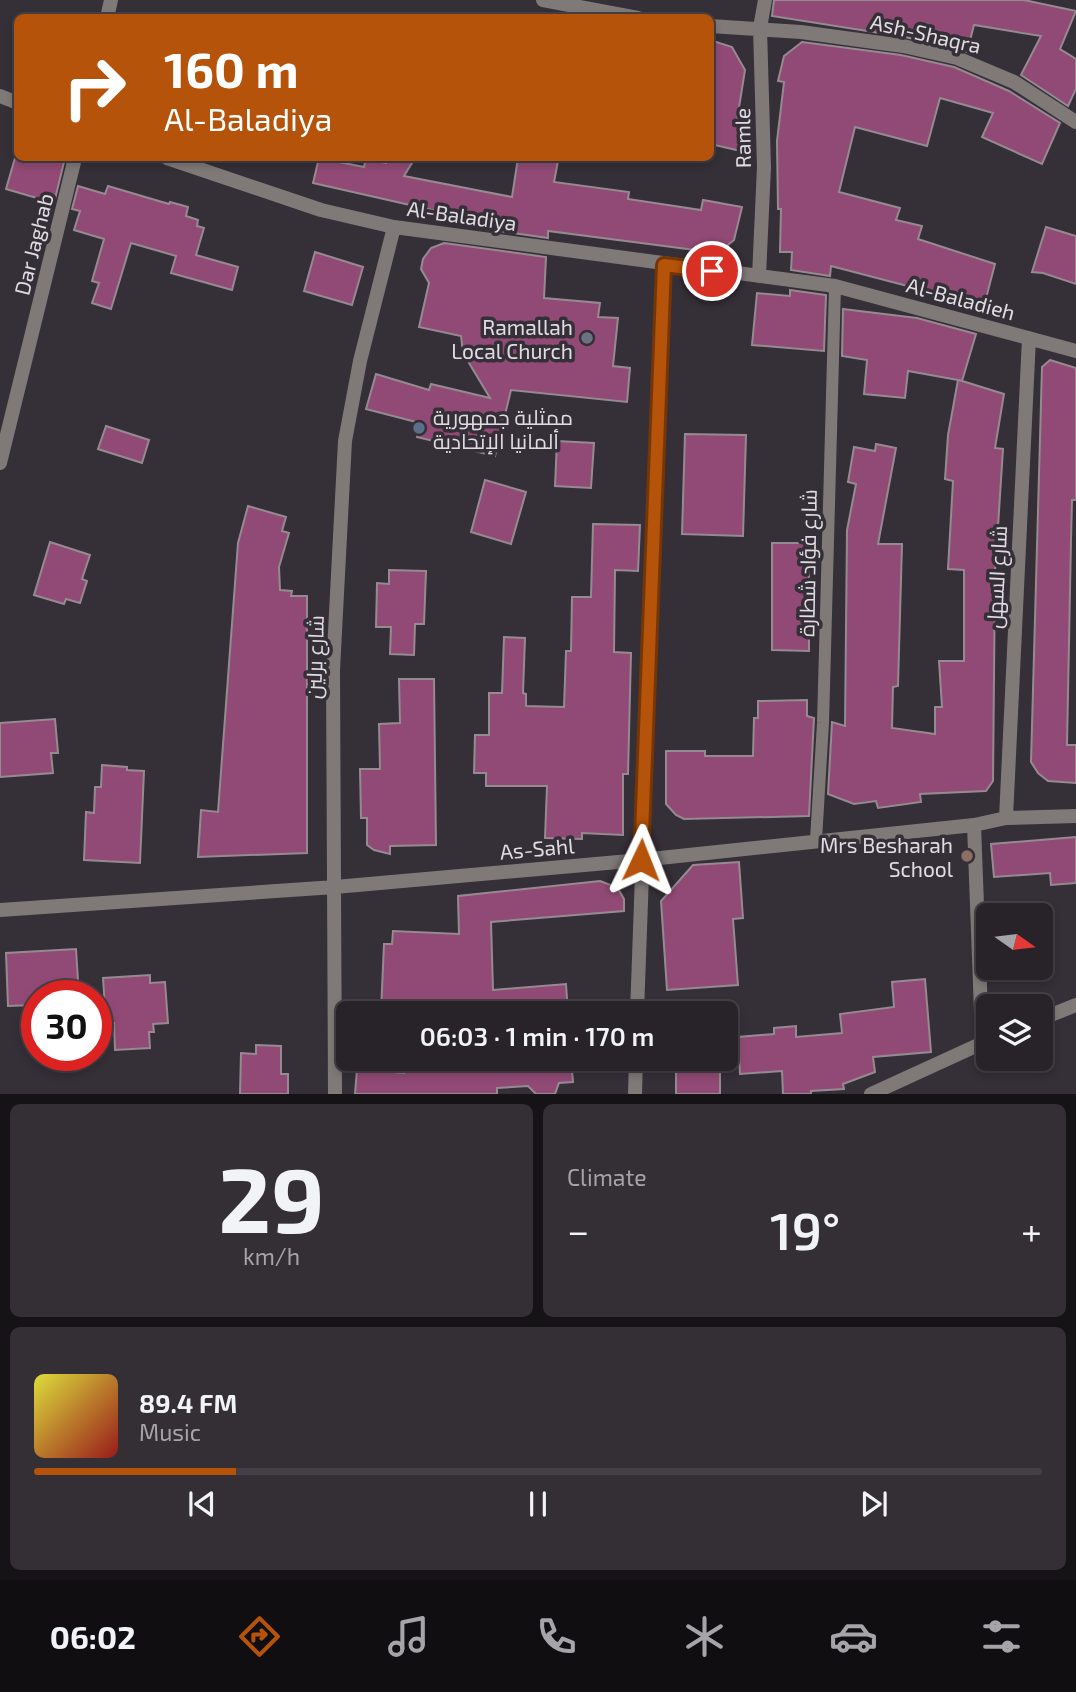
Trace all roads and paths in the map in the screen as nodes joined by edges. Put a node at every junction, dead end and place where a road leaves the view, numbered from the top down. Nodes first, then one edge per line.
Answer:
1 (543, 0) edge
2 (765, 0) edge
3 (617, 14) edge
4 (714, 26) edge
5 (760, 29) junction
6 (1076, 121) edge
7 (74, 161) edge
8 (176, 161) edge
9 (394, 227) junction
10 (664, 265) junction
11 (759, 276) junction
12 (835, 286) junction
13 (1029, 338) junction
14 (1076, 351) edge
15 (0, 463) edge
16 (1076, 816) edge
17 (1006, 818) junction
18 (974, 825) junction
19 (816, 840) junction
20 (641, 860) junction
21 (335, 887) junction
22 (0, 909) edge
23 (980, 994) edge
24 (637, 1001) edge
25 (1076, 1005) edge
26 (1053, 1014) edge
27 (976, 1045) edge
28 (636, 1071) edge
29 (335, 1094) edge
30 (635, 1094) edge
31 (871, 1094) edge

1 - 3 street
2 - 5 street, Ramle
4 - 5 street, Ash-Shaqra
5 - 6 street, Ash-Shaqra
5 - 11 street, Ramle
7 - 15 street, Dar Jaghab
8 - 9 street, Al-Baladiya
9 - 10 street, Al-Baladiya
9 - 21 street, شارع برلين
10 - 11 street, Al-Baladiya
10 - 20 street
11 - 12 street
12 - 13 street, Al-Baladieh
12 - 19 lane, شارع فؤاد شطارة
13 - 14 street, Al-Baladieh
13 - 17 street, شارع السهل
16 - 17 street, As-Sahl
17 - 18 street, As-Sahl
18 - 19 street, As-Sahl
18 - 23 street
19 - 20 street, As-Sahl
20 - 21 street, As-Sahl
20 - 24 street
21 - 22 street, As-Sahl
21 - 29 street, شارع برلين
25 - 26 street
27 - 31 street
28 - 30 street

